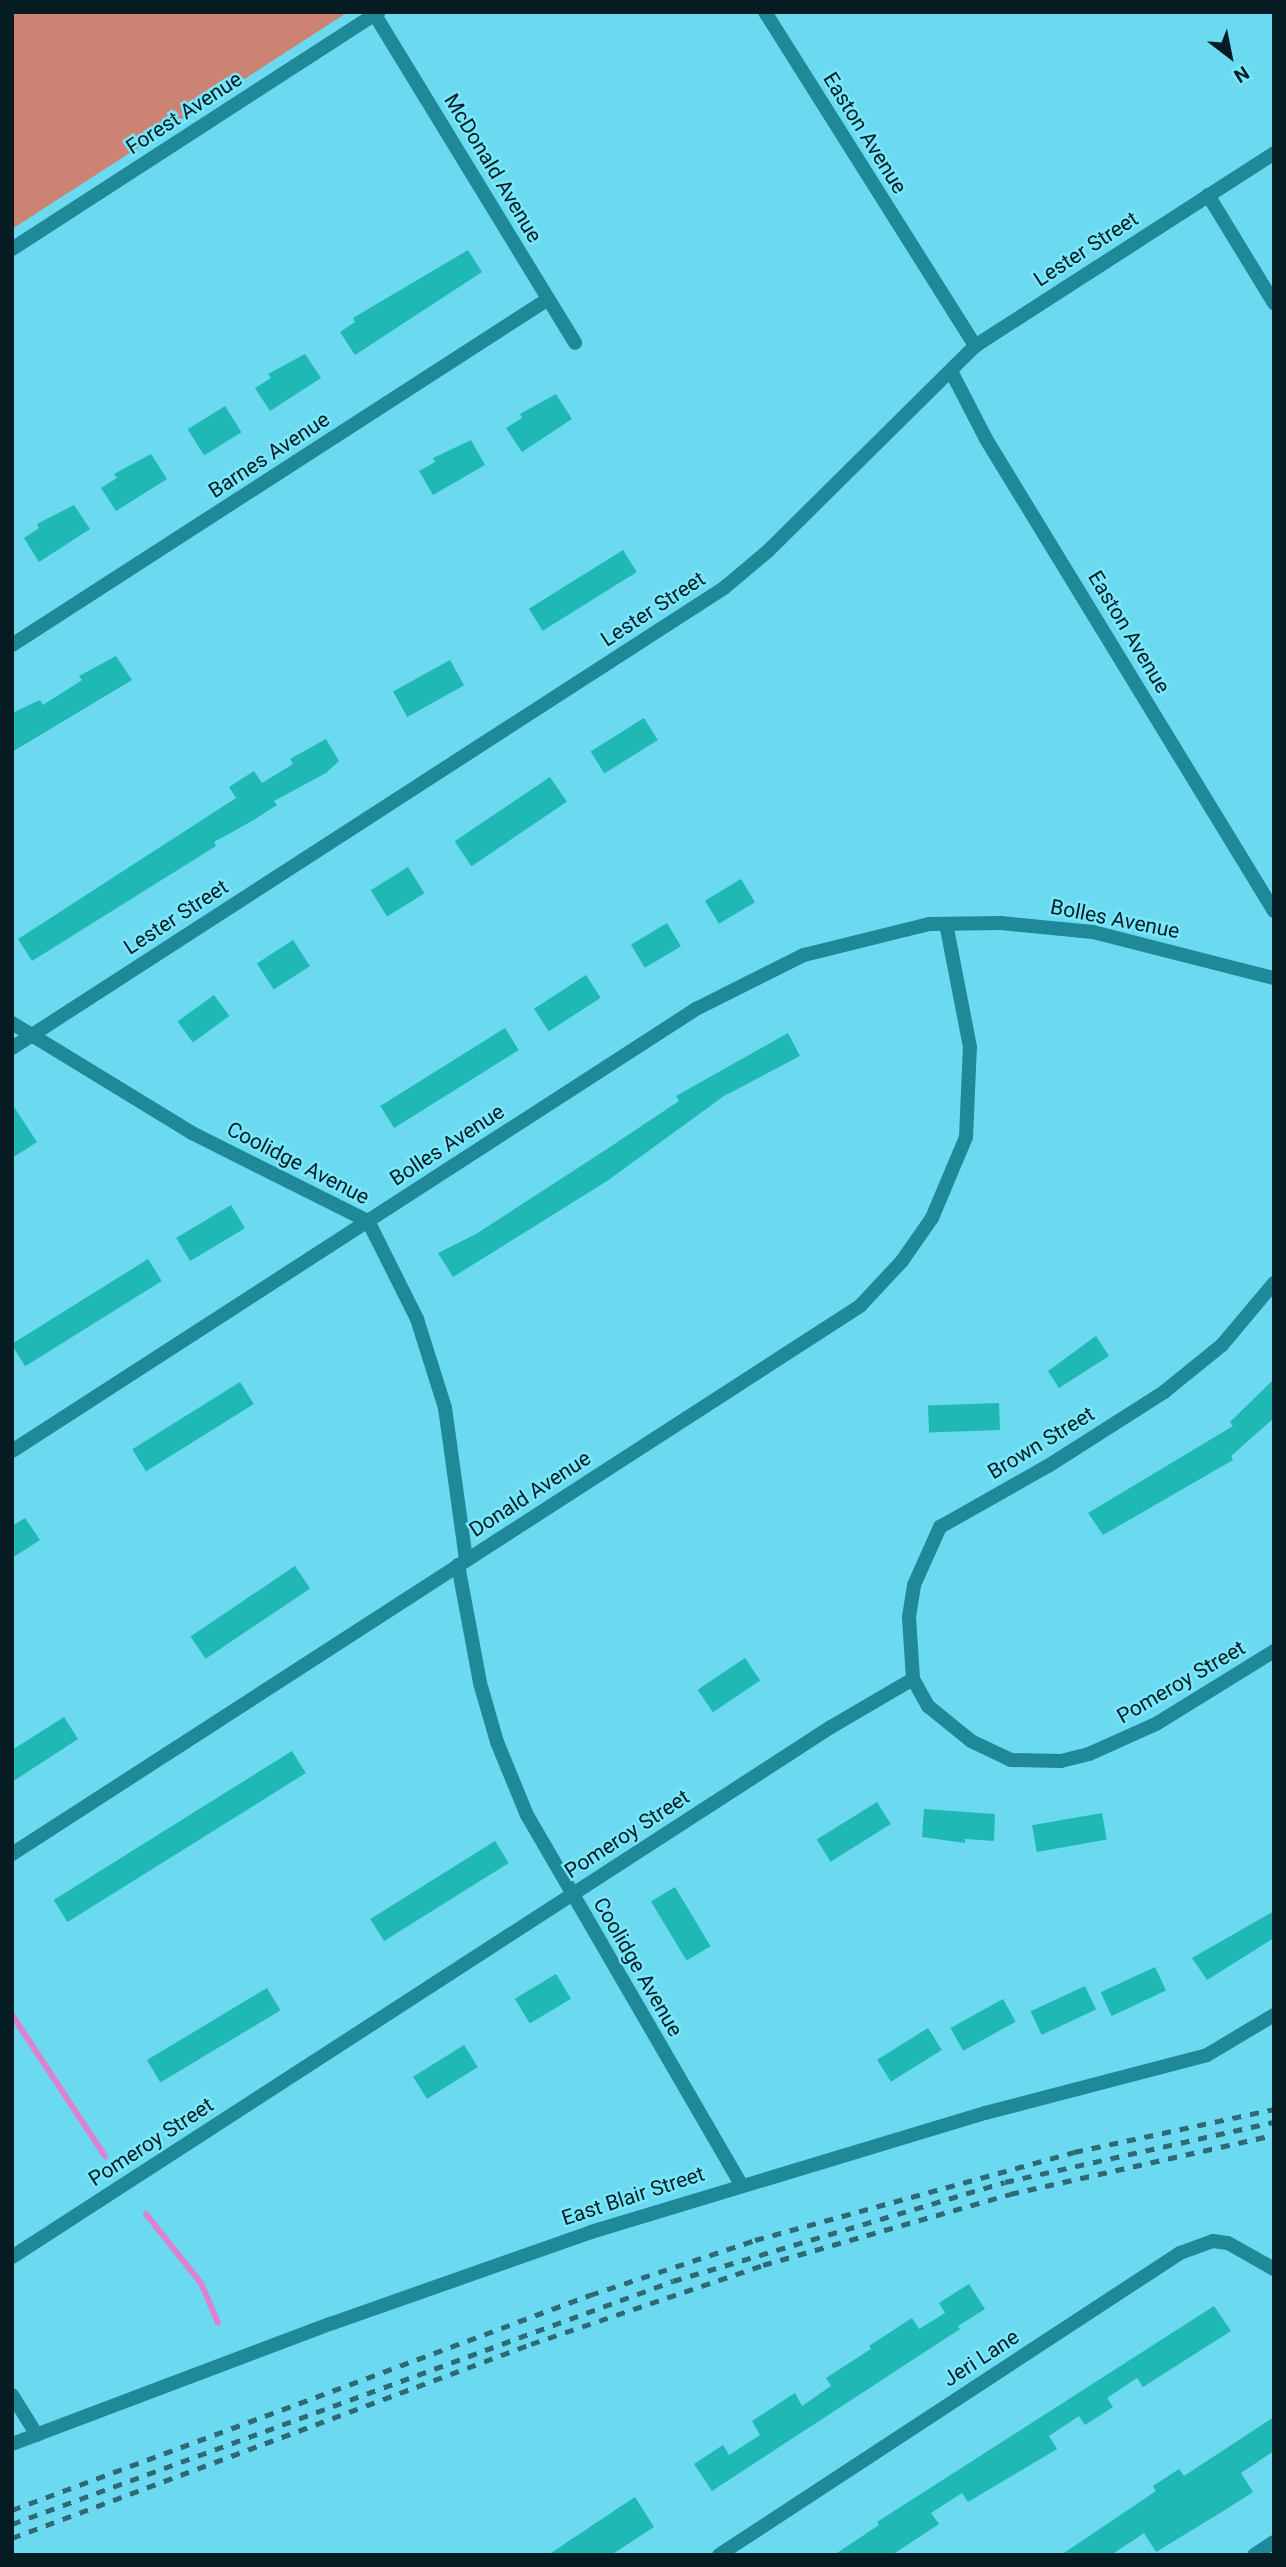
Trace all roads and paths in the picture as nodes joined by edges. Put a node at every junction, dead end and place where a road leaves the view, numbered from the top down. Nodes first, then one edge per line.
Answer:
1 (765, 12) edge
2 (377, 14) edge
3 (1274, 153) edge
4 (1208, 195) junction
5 (12, 249) edge
6 (548, 299) junction
7 (1274, 303) edge
8 (575, 343) dead end
9 (975, 346) junction
10 (952, 373) junction
11 (12, 645) edge
12 (1274, 911) edge
13 (946, 924) junction
14 (1274, 978) edge
15 (12, 1023) edge
16 (30, 1036) junction
17 (12, 1048) edge
18 (368, 1221) junction
19 (1274, 1283) edge
20 (12, 1451) edge
21 (462, 1563) junction
22 (1274, 1651) edge
23 (913, 1679) junction
24 (12, 1854) edge
25 (572, 1895) junction
26 (1274, 2015) edge
27 (740, 2183) junction
28 (12, 2257) edge
29 (1274, 2269) edge
30 (12, 2395) edge
31 (37, 2435) junction
32 (12, 2444) edge
33 (1274, 2542) edge
34 (738, 2550) edge
35 (719, 2555) edge
36 (1254, 2555) edge

1 - 9 street, Easton Avenue
2 - 5 street, Forest Avenue
2 - 6 street, McDonald Avenue
3 - 4 street, Lester Street
4 - 7 street
4 - 9 street, Lester Street
6 - 8 street, McDonald Avenue
6 - 11 street, Barnes Avenue
9 - 10 street, Lester Street
10 - 12 street, Easton Avenue
10 - 16 street, Lester Street
13 - 14 street, Bolles Avenue
13 - 18 street, Bolles Avenue
13 - 21 street, Donald Avenue
15 - 16 street, Coolidge Avenue
16 - 17 street, Lester Street
16 - 18 street, Coolidge Avenue
18 - 20 street, Bolles Avenue
18 - 21 street, Coolidge Avenue
19 - 23 street, Brown Street
21 - 24 street, Donald Avenue
21 - 25 street, Coolidge Avenue
22 - 23 street, Pomeroy Street
23 - 25 street, Pomeroy Street
25 - 27 street, Coolidge Avenue
25 - 28 street, Pomeroy Street
26 - 27 street, East Blair Street
27 - 31 street, East Blair Street
29 - 34 street, Jeri Lane
30 - 31 street
31 - 32 street, East Blair Street
33 - 36 street
34 - 35 street, Jeri Lane

